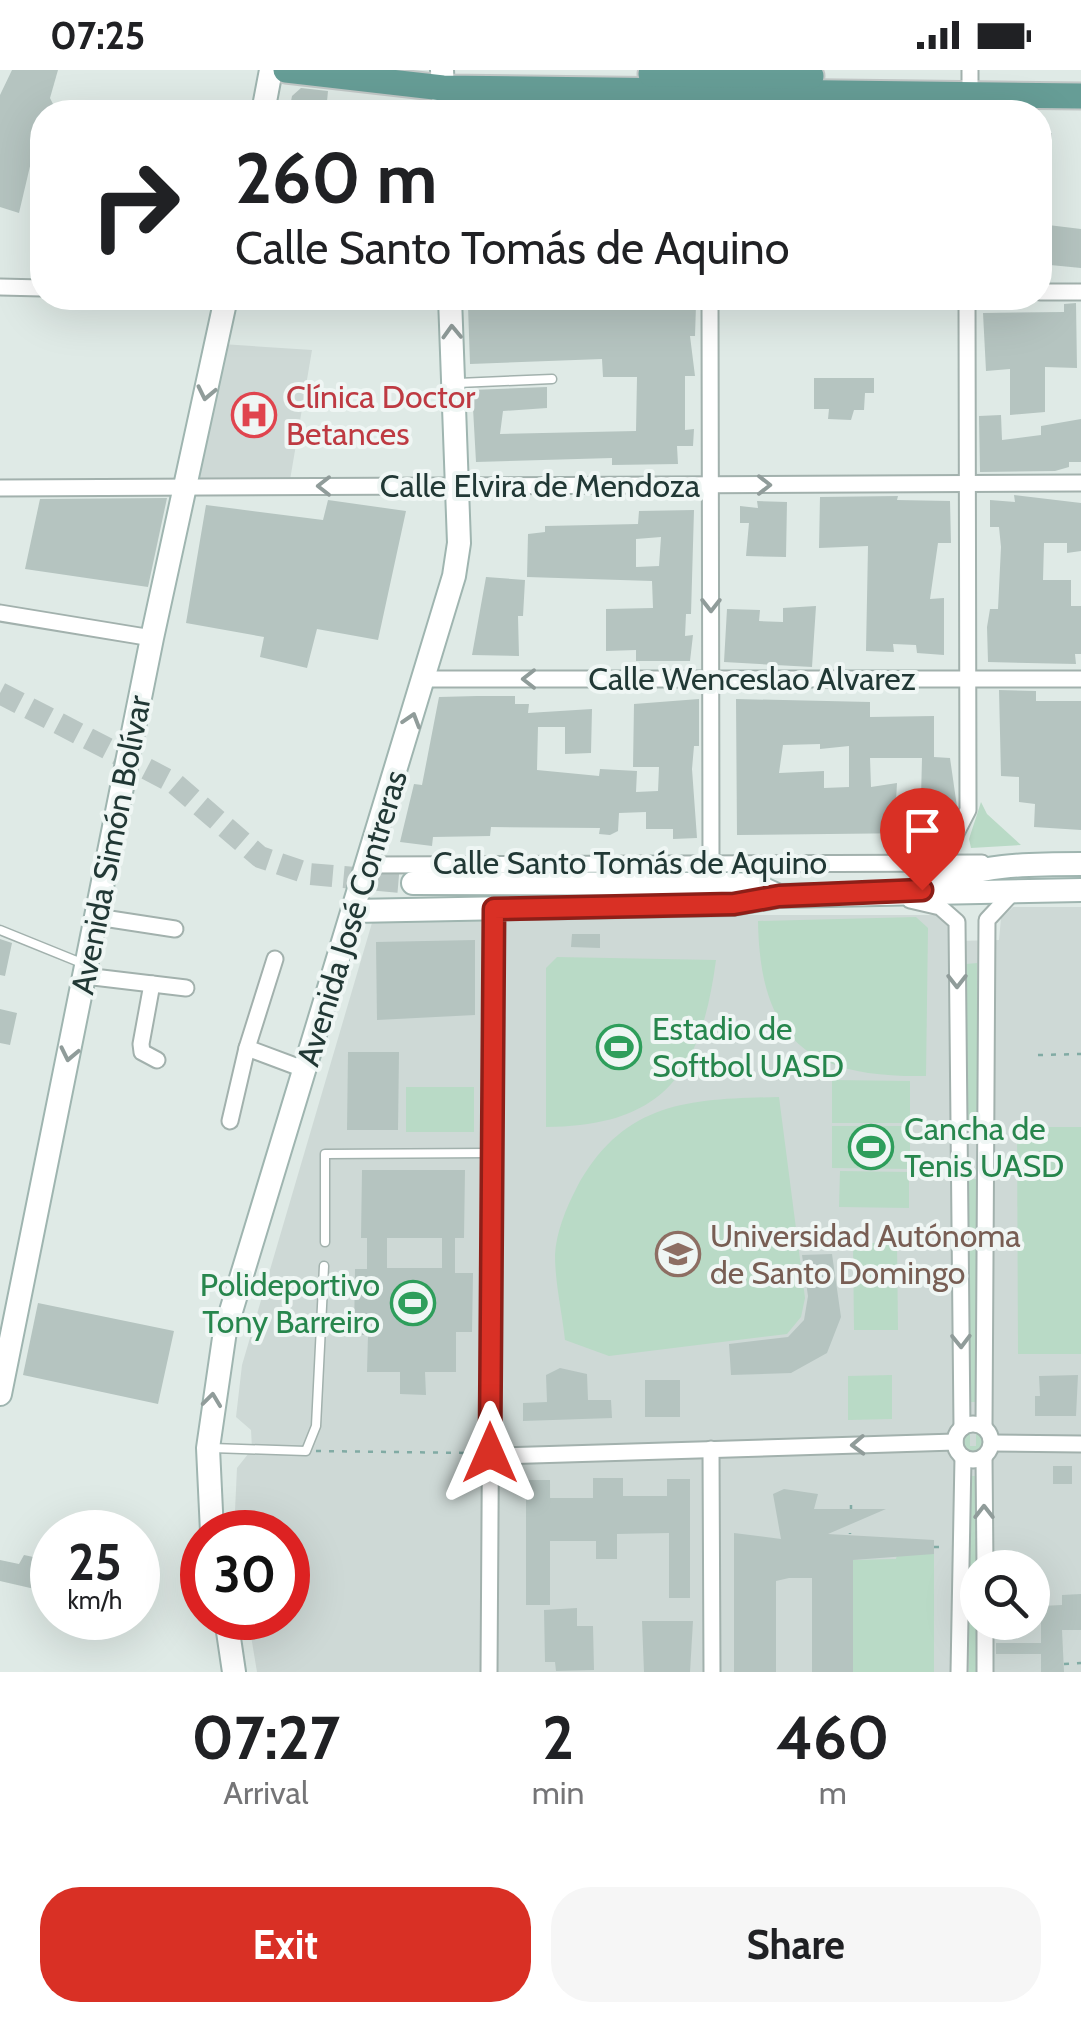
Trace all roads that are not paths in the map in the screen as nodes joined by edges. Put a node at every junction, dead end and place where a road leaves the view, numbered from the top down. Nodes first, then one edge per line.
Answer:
1 (270, 70) edge
2 (286, 70) edge
3 (415, 70) edge
4 (1081, 79) edge
5 (442, 86) edge
6 (710, 87) edge
7 (970, 90) edge
8 (1081, 96) edge
9 (264, 100) edge
10 (538, 100) edge
11 (557, 100) edge
12 (808, 100) edge
13 (912, 100) edge
14 (0, 288) edge
15 (30, 288) edge
16 (1052, 292) edge
17 (1081, 292) edge
18 (223, 310) edge
19 (451, 310) edge
20 (710, 310) edge
21 (967, 310) edge
22 (552, 379) dead end
23 (454, 383) junction
24 (968, 484) junction
25 (1081, 484) edge
26 (710, 485) junction
27 (456, 486) junction
28 (186, 487) junction
29 (0, 488) edge
30 (0, 612) edge
31 (152, 638) junction
32 (968, 679) junction
33 (1081, 679) edge
34 (424, 680) junction
35 (711, 680) junction
36 (913, 860) junction
37 (711, 863) junction
38 (1012, 864) junction
39 (1081, 864) edge
40 (368, 865) junction
41 (413, 884) tunnel mouth
42 (922, 890) junction
43 (1014, 890) junction
44 (1081, 890) edge
45 (892, 892) junction
46 (779, 896) junction
47 (494, 909) junction
48 (354, 910) junction
49 (97, 916) junction
50 (988, 920) junction
51 (957, 922) junction
52 (174, 929) dead end
53 (0, 930) edge
54 (274, 959) dead end
55 (86, 971) junction
56 (152, 984) junction
57 (186, 988) dead end
58 (247, 1048) junction
59 (156, 1060) dead end
60 (306, 1070) junction
61 (230, 1120) dead end
62 (957, 1138) junction
63 (986, 1139) junction
64 (491, 1153) junction
65 (957, 1166) junction
66 (986, 1166) junction
67 (325, 1242) dead end
68 (324, 1266) dead end
69 (0, 1394) edge
70 (959, 1435) junction
71 (986, 1442) junction
72 (1081, 1444) edge
73 (208, 1448) junction
74 (711, 1450) junction
75 (963, 1457) junction
76 (490, 1459) junction
77 (211, 1510) edge
78 (984, 1550) edge
79 (229, 1640) edge
80 (985, 1640) edge
81 (234, 1672) edge
82 (490, 1672) edge
83 (712, 1672) edge
84 (959, 1672) edge
85 (985, 1672) edge

1 - 9 main road
2 - 5 main road
3 - 5 main road
4 - 7 main road
5 - 6 main road
5 - 10 main road
6 - 7 main road
6 - 11 main road
6 - 12 main road
7 - 8 main road
7 - 13 main road
14 - 15 street
16 - 17 street
18 -> 28 main road, Avenida Simón Bolívar
23 -> 19 main road, Avenida José Contreras
20 - 26 street
21 - 24 street
22 - 23 lane
23 - 27 main road, Avenida José Contreras
24 - 25 street, Calle Elvira de Mendoza
26 -> 24 street, Calle Elvira de Mendoza
24 - 32 street
26 - 27 street, Calle Elvira de Mendoza
26 -> 35 street
27 -> 28 street, Calle Elvira de Mendoza
27 - 34 main road, Avenida José Contreras
28 - 29 street, Calle Elvira de Mendoza
28 - 31 main road, Avenida Simón Bolívar
30 - 31 street
31 - 49 main road, Avenida Simón Bolívar
32 - 33 street, Calle Wenceslao Alvarez
32 - 35 street, Calle Wenceslao Alvarez
32 - 36 street
35 -> 34 street, Calle Wenceslao Alvarez
40 -> 34 main road, Avenida José Contreras
35 - 37 street
36 - 37 street, Calle Santo Tomás de Aquino
36 - 38 street, Calle Santo Tomás de Aquino
37 - 40 street, Calle Santo Tomás de Aquino
38 - 39 main road, Calle Santo Tomás de Aquino
38 - 42 main road, Calle Santo Tomás de Aquino
40 - 48 main road, Avenida José Contreras
41 - 46 main road
42 - 43 main road, Calle Santo Tomás de Aquino
42 - 45 main road, Calle Santo Tomás de Aquino
43 - 44 main road, Calle Santo Tomás de Aquino
43 - 50 street
45 - 46 main road, Calle Santo Tomás de Aquino
45 - 51 street
46 - 47 main road, Calle Santo Tomás de Aquino
47 - 48 main road, Calle Santo Tomás de Aquino
47 - 64 street
48 - 60 main road, Avenida José Contreras
49 - 52 street
49 - 55 main road, Avenida Simón Bolívar
50 - 51 street
50 - 63 street
51 -> 62 street
53 - 55 lane
54 - 58 street
55 - 56 street
55 -> 69 main road, Avenida Simón Bolívar
56 - 57 street
56 - 59 street
58 - 60 street
58 - 61 street
73 -> 60 main road, Avenida José Contreras
62 - 63 street
62 - 65 street
63 - 66 street
64 - 67 lane
64 - 76 street
65 - 66 street
65 -> 70 street
66 - 71 street
68 - 73 lane
70 - 71 street
70 -> 74 street
70 - 75 street
71 - 72 street
71 - 75 street
78 -> 71 street
73 - 77 main road, Avenida José Contreras
74 - 76 street
74 - 83 street
75 - 84 street
76 - 82 street
79 - 81 main road
80 - 85 street

